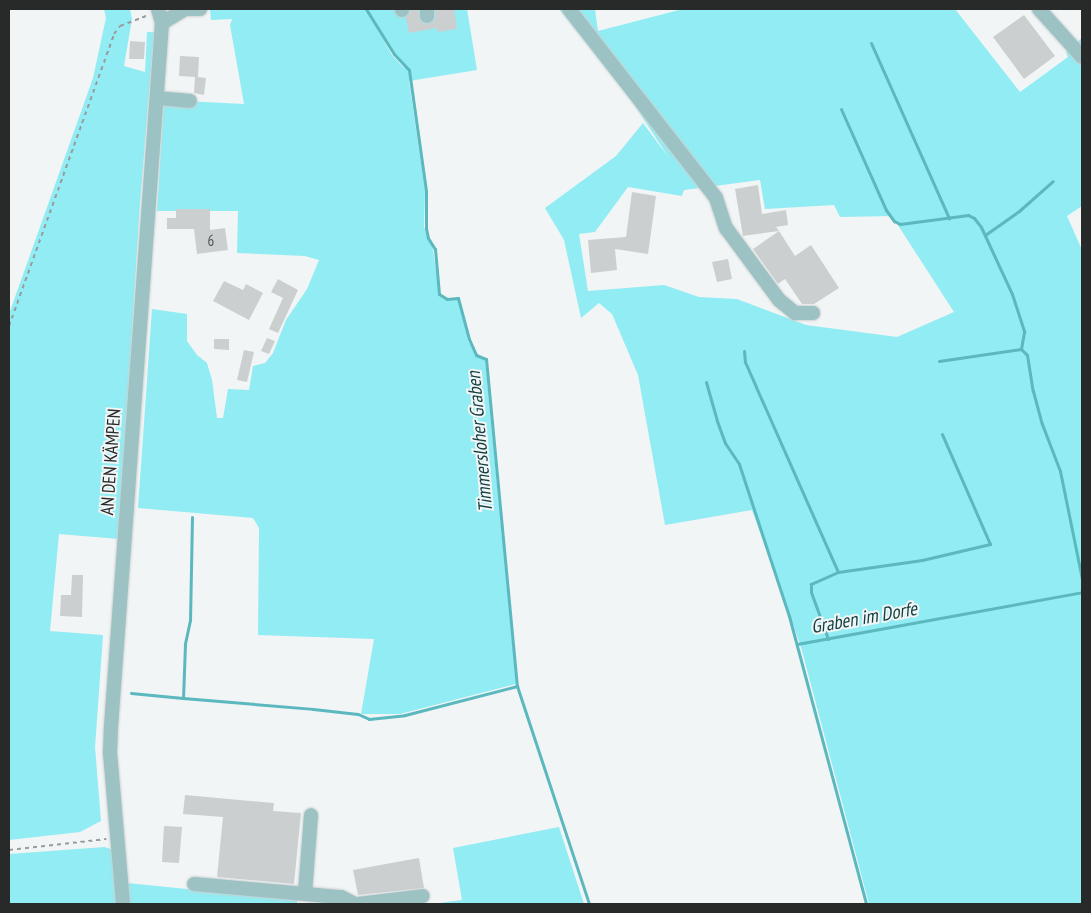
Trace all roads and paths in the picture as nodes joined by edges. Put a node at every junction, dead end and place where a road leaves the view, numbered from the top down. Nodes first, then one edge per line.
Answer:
1 (183, 9) edge
2 (200, 9) edge
3 (569, 9) edge
4 (1039, 9) edge
5 (160, 14) edge
6 (1082, 57) edge
7 (157, 98) junction
8 (190, 101) dead end
9 (813, 314) dead end
10 (9, 326) edge
11 (310, 815) dead end
12 (118, 837) junction
13 (9, 850) edge
14 (194, 884) dead end
15 (305, 893) junction
16 (423, 896) dead end
17 (123, 904) edge
18 (357, 904) edge

1 - 2 street
1 - 5 street
3 - 9 street
4 - 6 street
5 - 7 street, AN DEN KÄMPEN
5 - 10 path
7 - 8 street
7 - 12 street, AN DEN KÄMPEN
11 - 15 street
12 - 13 path
12 - 17 street, AN DEN KÄMPEN
14 - 15 street
15 - 18 street
16 - 18 street

